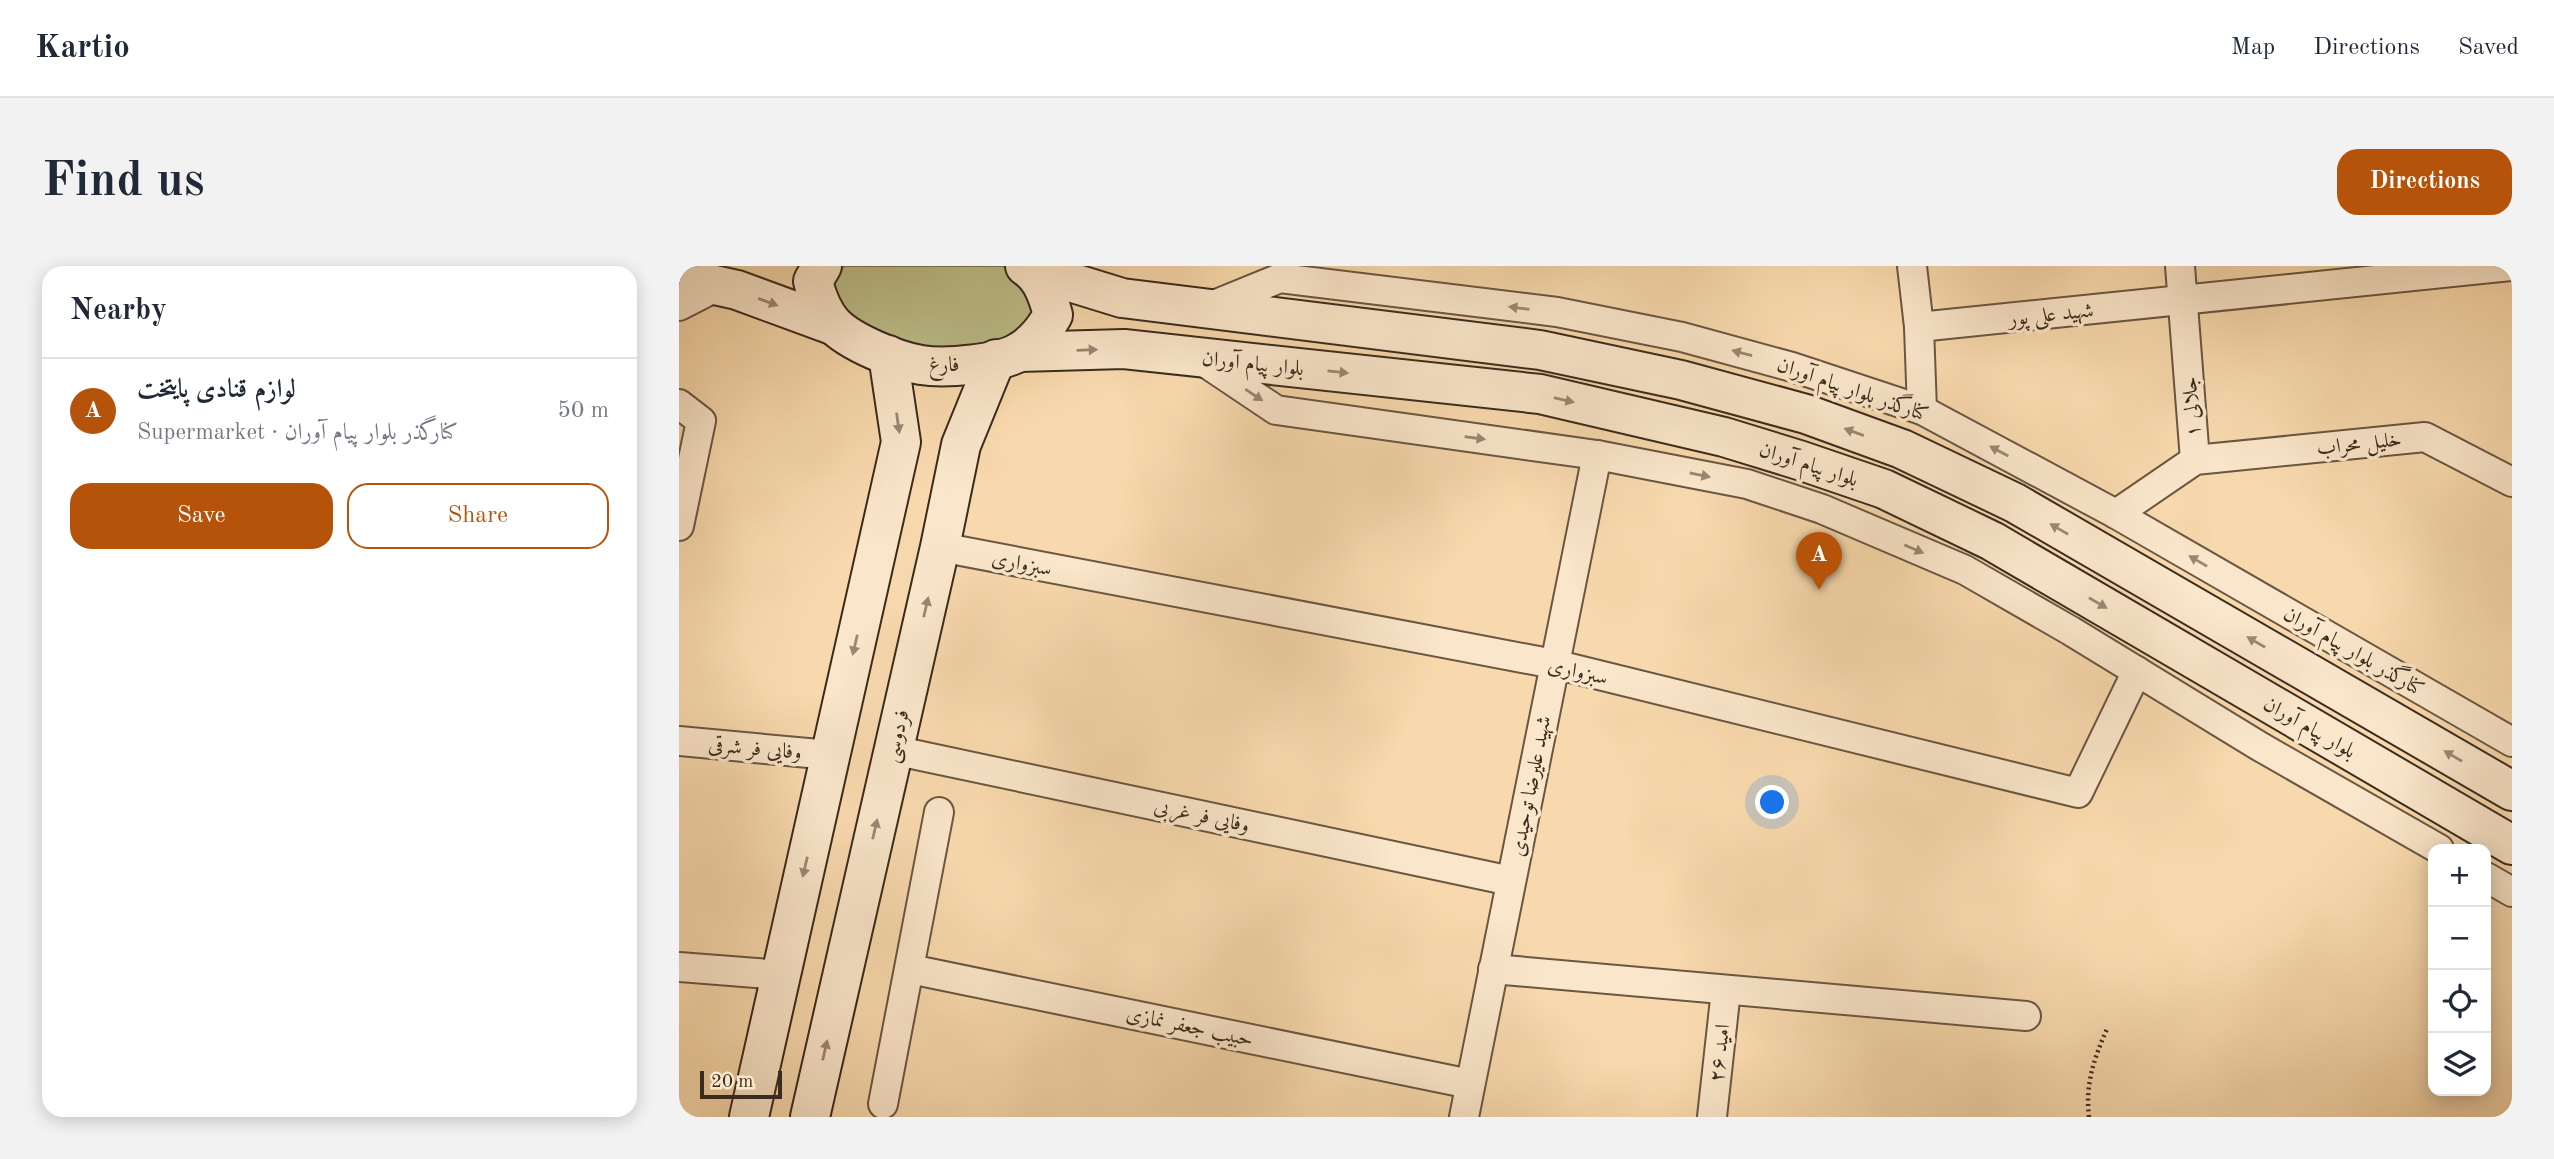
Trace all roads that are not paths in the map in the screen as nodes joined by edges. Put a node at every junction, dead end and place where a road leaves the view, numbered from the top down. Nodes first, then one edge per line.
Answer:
1 (822, 266) edge
2 (1912, 266) edge
3 (2180, 266) edge
4 (2512, 266) edge
5 (1028, 268) edge
6 (2428, 270) edge
7 (679, 277) edge
8 (718, 286) junction
9 (2183, 300) junction
10 (679, 306) edge
11 (1207, 308) junction
12 (835, 326) junction
13 (1919, 327) junction
14 (888, 355) junction
15 (1007, 356) junction
16 (1197, 357) junction
17 (679, 404) edge
18 (1922, 410) junction
19 (1597, 455) junction
20 (2195, 460) junction
21 (2512, 482) edge
22 (2116, 514) junction
23 (679, 526) edge
24 (940, 547) junction
25 (1554, 664) junction
26 (2137, 671) junction
27 (679, 741) edge
28 (2512, 742) edge
29 (893, 750) junction
30 (830, 755) junction
31 (2512, 791) edge
32 (939, 812) dead end
33 (2430, 844) edge
34 (2512, 845) edge
35 (2491, 880) edge
36 (1511, 881) junction
37 (2512, 892) edge
38 (679, 967) edge
39 (910, 969) junction
40 (1493, 969) junction
41 (781, 975) junction
42 (1726, 990) junction
43 (2026, 1016) dead end
44 (1470, 1084) junction
45 (883, 1104) dead end
46 (749, 1117) edge
47 (810, 1117) edge
48 (1464, 1117) edge
49 (1712, 1117) edge

1 - 12 main road, فارغ
2 - 13 street
3 - 9 street, جلالی ۱
4 - 6 street, شهید علی پور
5 - 11 main road, بلوار پیام آوران
5 - 15 main road
6 - 9 street, شهید علی پور
7 - 8 main road
8 - 10 street
8 -> 12 main road
9 - 13 street, شهید علی پور
9 - 20 street, جلالی ۱
18 -> 11 street, کنارگذر بلوار پیام آوران
31 -> 11 main road, بلوار پیام آوران
12 - 14 main road, فارغ
13 - 18 street
14 - 15 main road, فارغ
14 -> 30 main road
15 -> 16 main road, بلوار پیام آوران
15 - 24 main road, فردوسی
16 -> 19 street
16 -> 34 main road, بلوار پیام آوران
17 - 23 street
22 -> 18 street, کنارگذر بلوار پیام آوران
19 - 25 street, شهید علیرضا توحیدی
19 -> 26 street
20 - 21 street, خلیل محراب
20 - 22 street, جلالی ۱
28 -> 22 street, کنارگذر بلوار پیام آوران
24 - 25 street, سبزواری
29 -> 24 main road, فردوسی
25 - 26 street, سبزواری
25 - 36 street, شهید علیرضا توحیدی
26 - 33 street
27 - 30 street, وفایی فر شرقی
29 - 36 street, وفایی فر غربی
47 -> 29 main road, فردوسی
30 -> 41 main road
32 - 39 street
35 - 37 street
36 - 40 street, شهید علیرضا توحیدی
38 - 41 street
39 - 44 street, حبیب جعفر نمازی
39 - 45 street
40 - 42 street
40 - 44 street, شهید علیرضا توحیدی
41 - 46 main road
42 - 43 street
42 - 49 street, امید ۲۶
44 - 48 street, شهید علیرضا توحیدی

